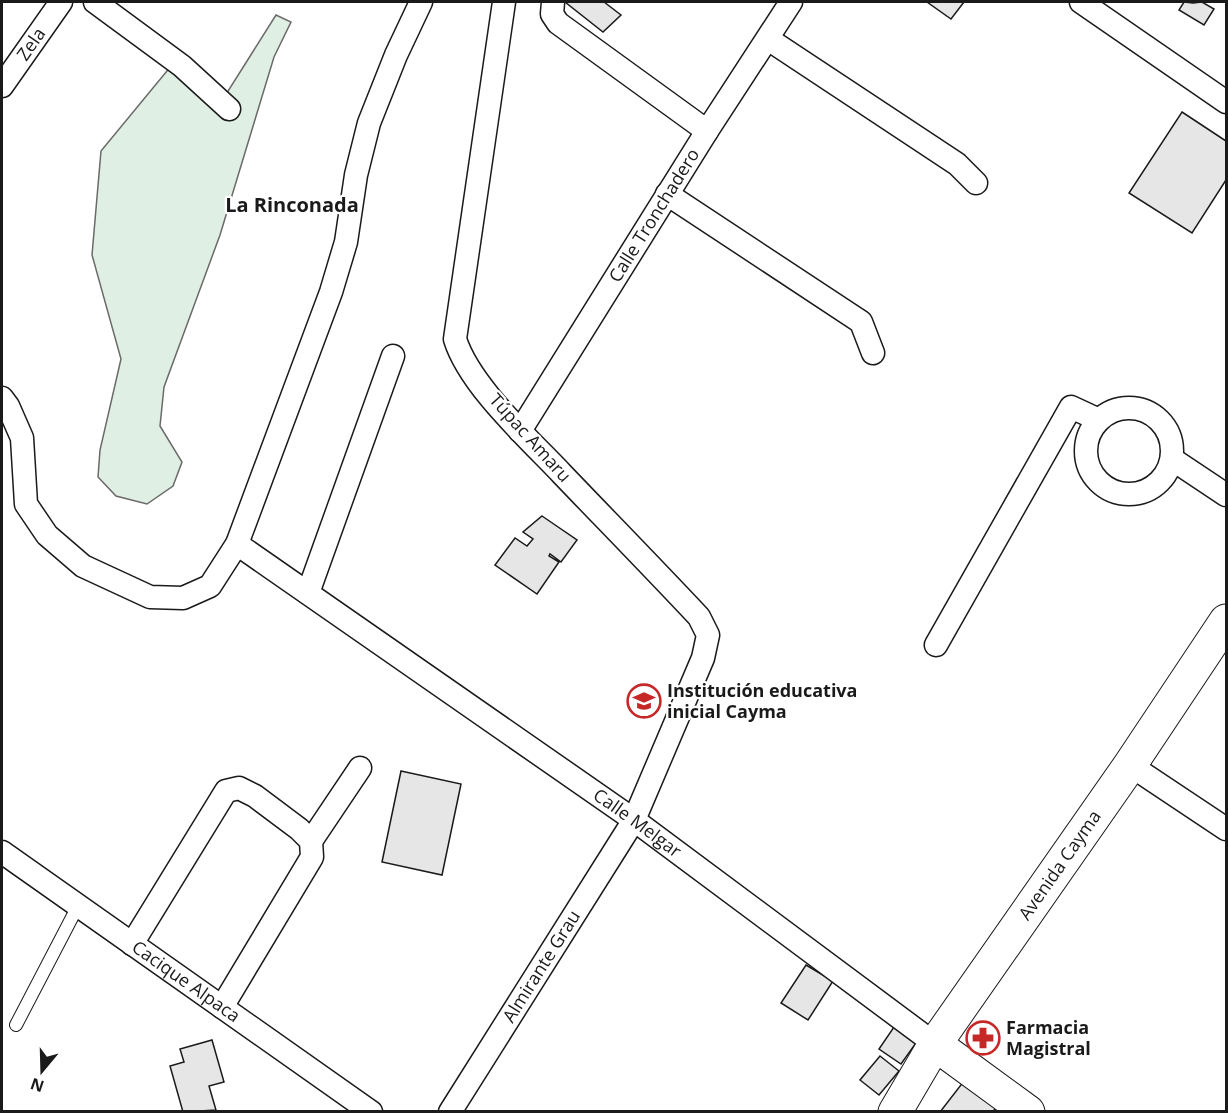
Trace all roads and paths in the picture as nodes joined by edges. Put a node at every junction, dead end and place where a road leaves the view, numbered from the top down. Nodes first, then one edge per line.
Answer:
1 (61, 2) edge
2 (95, 2) edge
3 (421, 2) edge
4 (504, 2) edge
5 (791, 2) edge
6 (1081, 2) edge
7 (552, 8) edge
8 (768, 39) junction
9 (2, 86) edge
10 (1227, 102) edge
11 (229, 109) dead end
12 (707, 131) junction
13 (976, 183) dead end
14 (668, 194) junction
15 (873, 353) dead end
16 (393, 356) dead end
17 (2, 398) edge
18 (1099, 420) junction
19 (520, 430) junction
20 (1172, 459) junction
21 (1227, 495) edge
22 (237, 544) junction
23 (308, 592) junction
24 (1227, 621) edge
25 (936, 645) dead end
26 (1130, 765) junction
27 (360, 768) dead end
28 (634, 820) junction
29 (1227, 829) edge
30 (311, 841) junction
31 (2, 852) edge
32 (78, 906) junction
33 (132, 944) junction
34 (222, 1007) junction
35 (16, 1025) dead end
36 (935, 1044) junction
37 (371, 1112) edge
38 (450, 1112) edge
39 (895, 1112) edge
40 (1028, 1112) edge

1 - 9 street, Zela
2 - 11 street
3 - 22 street
4 - 19 street, Túpac Amaru
5 - 8 street, Calle Tronchadero
6 - 10 street
7 - 12 street
8 - 12 street, Calle Tronchadero
8 - 13 street
12 - 14 street, Calle Tronchadero
14 - 15 street
14 - 19 street, Calle Tronchadero
16 - 23 street
17 - 22 street
18 - 20 street
18 - 20 street
18 - 25 street
19 - 28 street, Túpac Amaru
20 - 21 street
22 - 23 street, Calle Melgar
23 - 28 street, Calle Melgar
24 - 26 main road, Avenida Cayma
26 - 29 street
26 - 36 main road, Avenida Cayma
27 - 30 street
28 - 36 street, Calle Melgar
28 - 38 street, Almirante Grau
30 - 33 street
30 - 34 street
31 - 32 street, Cacique Alpaca
32 - 33 street, Cacique Alpaca
32 - 35 lane
33 - 34 street, Cacique Alpaca
34 - 37 street, Cacique Alpaca
36 - 39 main road, Avenida Cayma
36 - 40 main road, Calle Melgar

